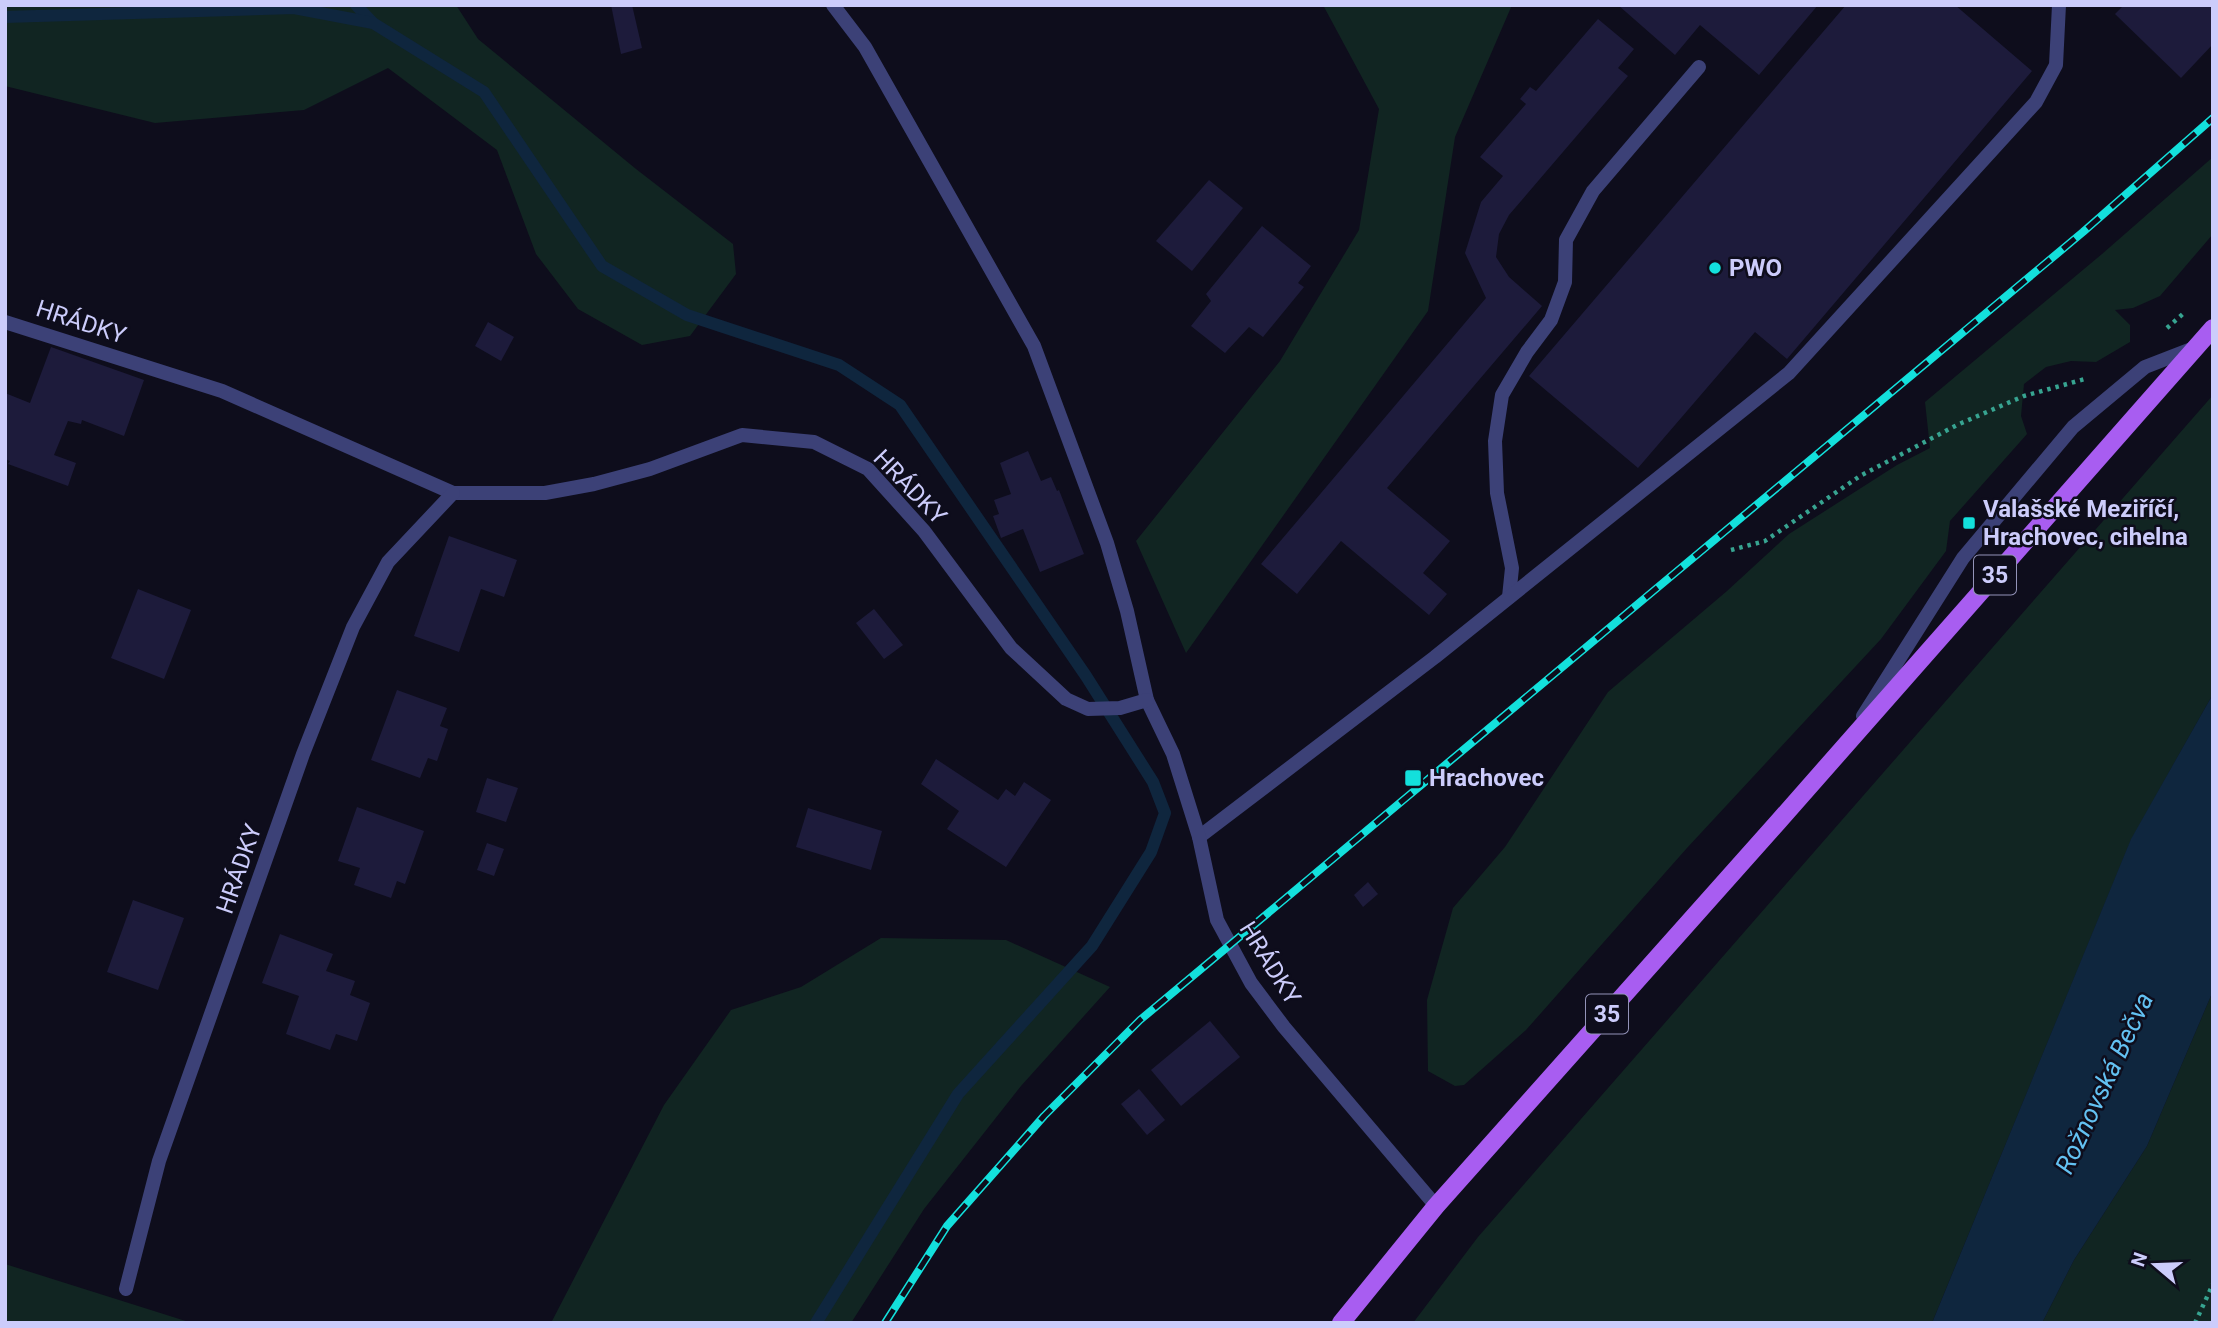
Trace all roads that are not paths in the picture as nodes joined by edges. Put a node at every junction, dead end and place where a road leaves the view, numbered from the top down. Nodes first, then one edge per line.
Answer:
1 (833, 5) edge
2 (2059, 5) edge
3 (1699, 68) dead end
4 (5, 322) edge
5 (2213, 328) edge
6 (2195, 347) junction
7 (453, 493) junction
8 (1509, 597) junction
9 (1147, 700) junction
10 (1834, 759) junction
11 (1199, 837) junction
12 (1436, 1206) junction
13 (126, 1289) dead end
14 (1341, 1323) edge

1 - 9 street, HRÁDKY
2 - 8 street
3 - 8 street
4 - 7 street, HRÁDKY
5 - 6 main road, 35
6 - 10 main road, 35
6 - 10 street
7 - 9 street, HRÁDKY
7 - 13 street, HRÁDKY
8 - 11 street
9 - 11 street, HRÁDKY
10 - 12 main road, 35
11 - 12 street, HRÁDKY
12 - 14 main road, 35

